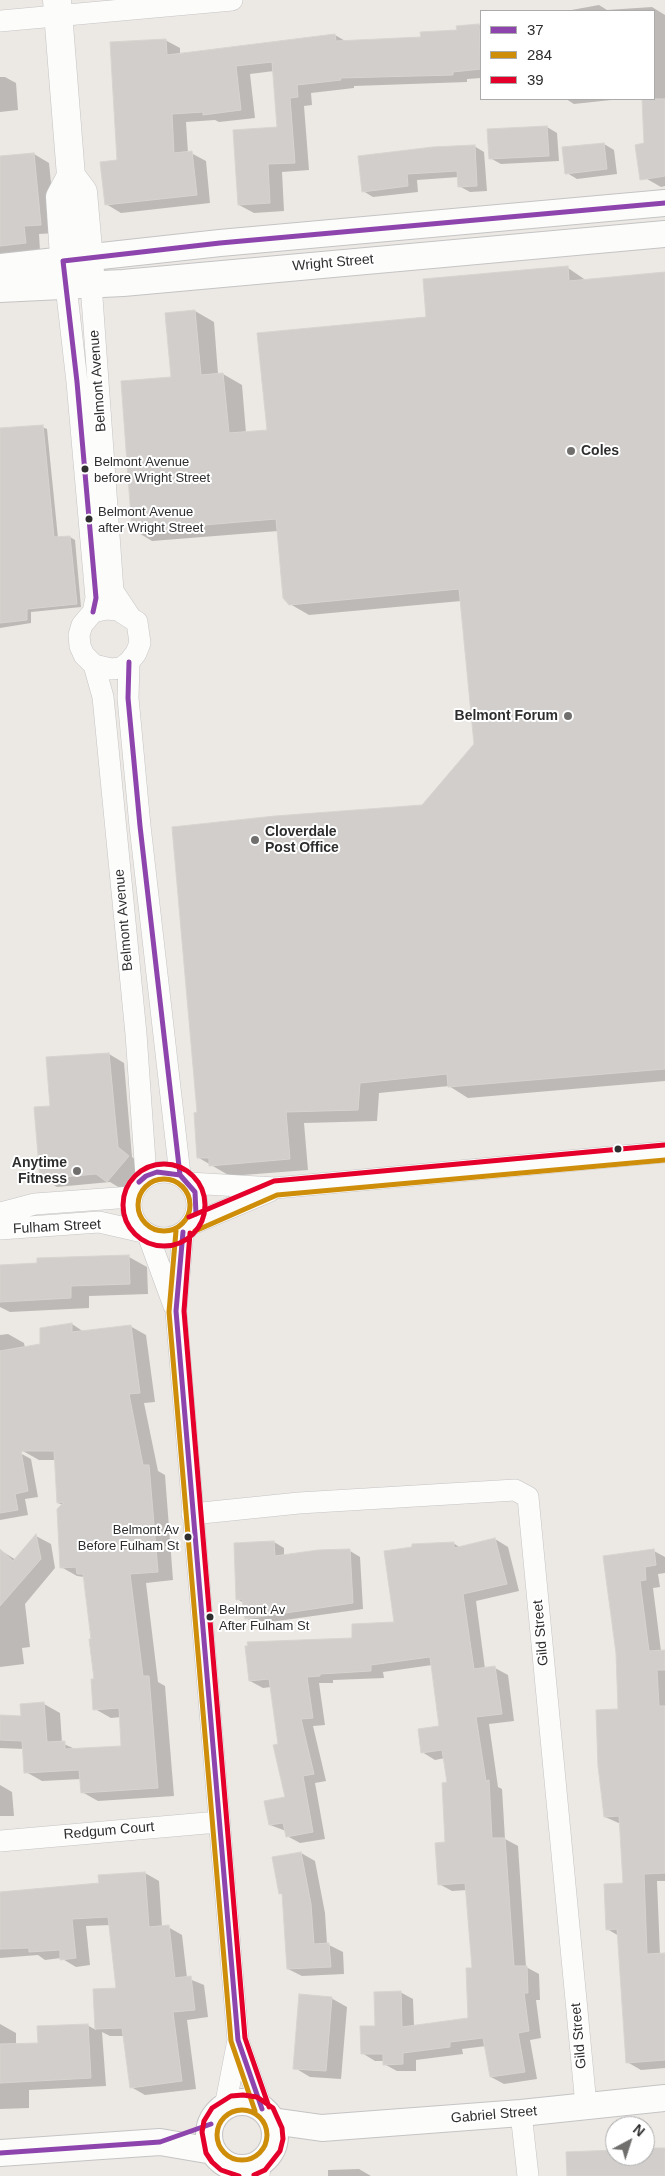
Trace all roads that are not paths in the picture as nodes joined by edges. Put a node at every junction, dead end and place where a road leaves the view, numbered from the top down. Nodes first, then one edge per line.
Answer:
1 (232, 0) edge
2 (58, 8) edge
3 (0, 20) edge
4 (665, 203) edge
5 (665, 234) edge
6 (0, 267) edge
7 (77, 272) junction
8 (0, 289) edge
9 (93, 612) junction
10 (129, 615) junction
11 (129, 662) junction
12 (94, 664) junction
13 (665, 1152) edge
14 (146, 1176) junction
15 (184, 1179) junction
16 (275, 1188) junction
17 (131, 1198) junction
18 (0, 1213) edge
19 (188, 1228) junction
20 (0, 1229) edge
21 (146, 1233) junction
22 (176, 1311) junction
23 (192, 1514) junction
24 (218, 1822) junction
25 (0, 1841) edge
26 (238, 2040) junction
27 (665, 2098) edge
28 (586, 2105) junction
29 (521, 2113) junction
30 (218, 2115) junction
31 (267, 2115) junction
32 (322, 2128) junction
33 (160, 2142) junction
34 (0, 2152) edge
35 (264, 2162) edge
36 (227, 2164) edge
37 (528, 2176) edge

1 - 2 street
2 - 3 street
2 - 7 main road, Belmont Avenue
4 - 7 street, Wright Street
5 - 7 street, Wright Street
6 - 7 street, Wright Street
7 - 8 street, Wright Street
7 - 9 street, Belmont Avenue
7 - 10 street, Belmont Avenue
9 - 10 street
9 - 12 street, Belmont Avenue
10 - 11 street, Belmont Avenue
11 - 12 street
11 - 15 street, Belmont Avenue
12 - 14 street, Belmont Avenue
13 - 16 street
14 - 15 street
14 - 17 street
15 - 16 street
15 - 19 street, Belmont Avenue
16 - 19 street
17 - 18 street, Fulham Street
17 - 21 street, Belmont Avenue
19 - 21 street
19 - 22 street, Belmont Avenue
20 - 21 street, Fulham Street
21 - 22 street, Belmont Avenue
22 - 23 street, Belmont Avenue
23 - 24 street, Belmont Avenue
23 - 28 street, Gild Street
24 - 25 street, Redgum Court
24 - 26 street, Belmont Avenue
26 - 30 street, Belmont Avenue
26 - 31 street, Belmont Avenue
27 - 28 street, Gabriel Street
28 - 29 street, Gabriel Street
29 - 32 street, Gabriel Street
29 - 37 street
30 - 31 street
30 - 33 street
30 - 36 street
31 - 32 street, Gabriel Street
31 - 35 street
32 - 35 street, Gabriel Street
33 - 34 street
33 - 36 street
35 - 36 street

